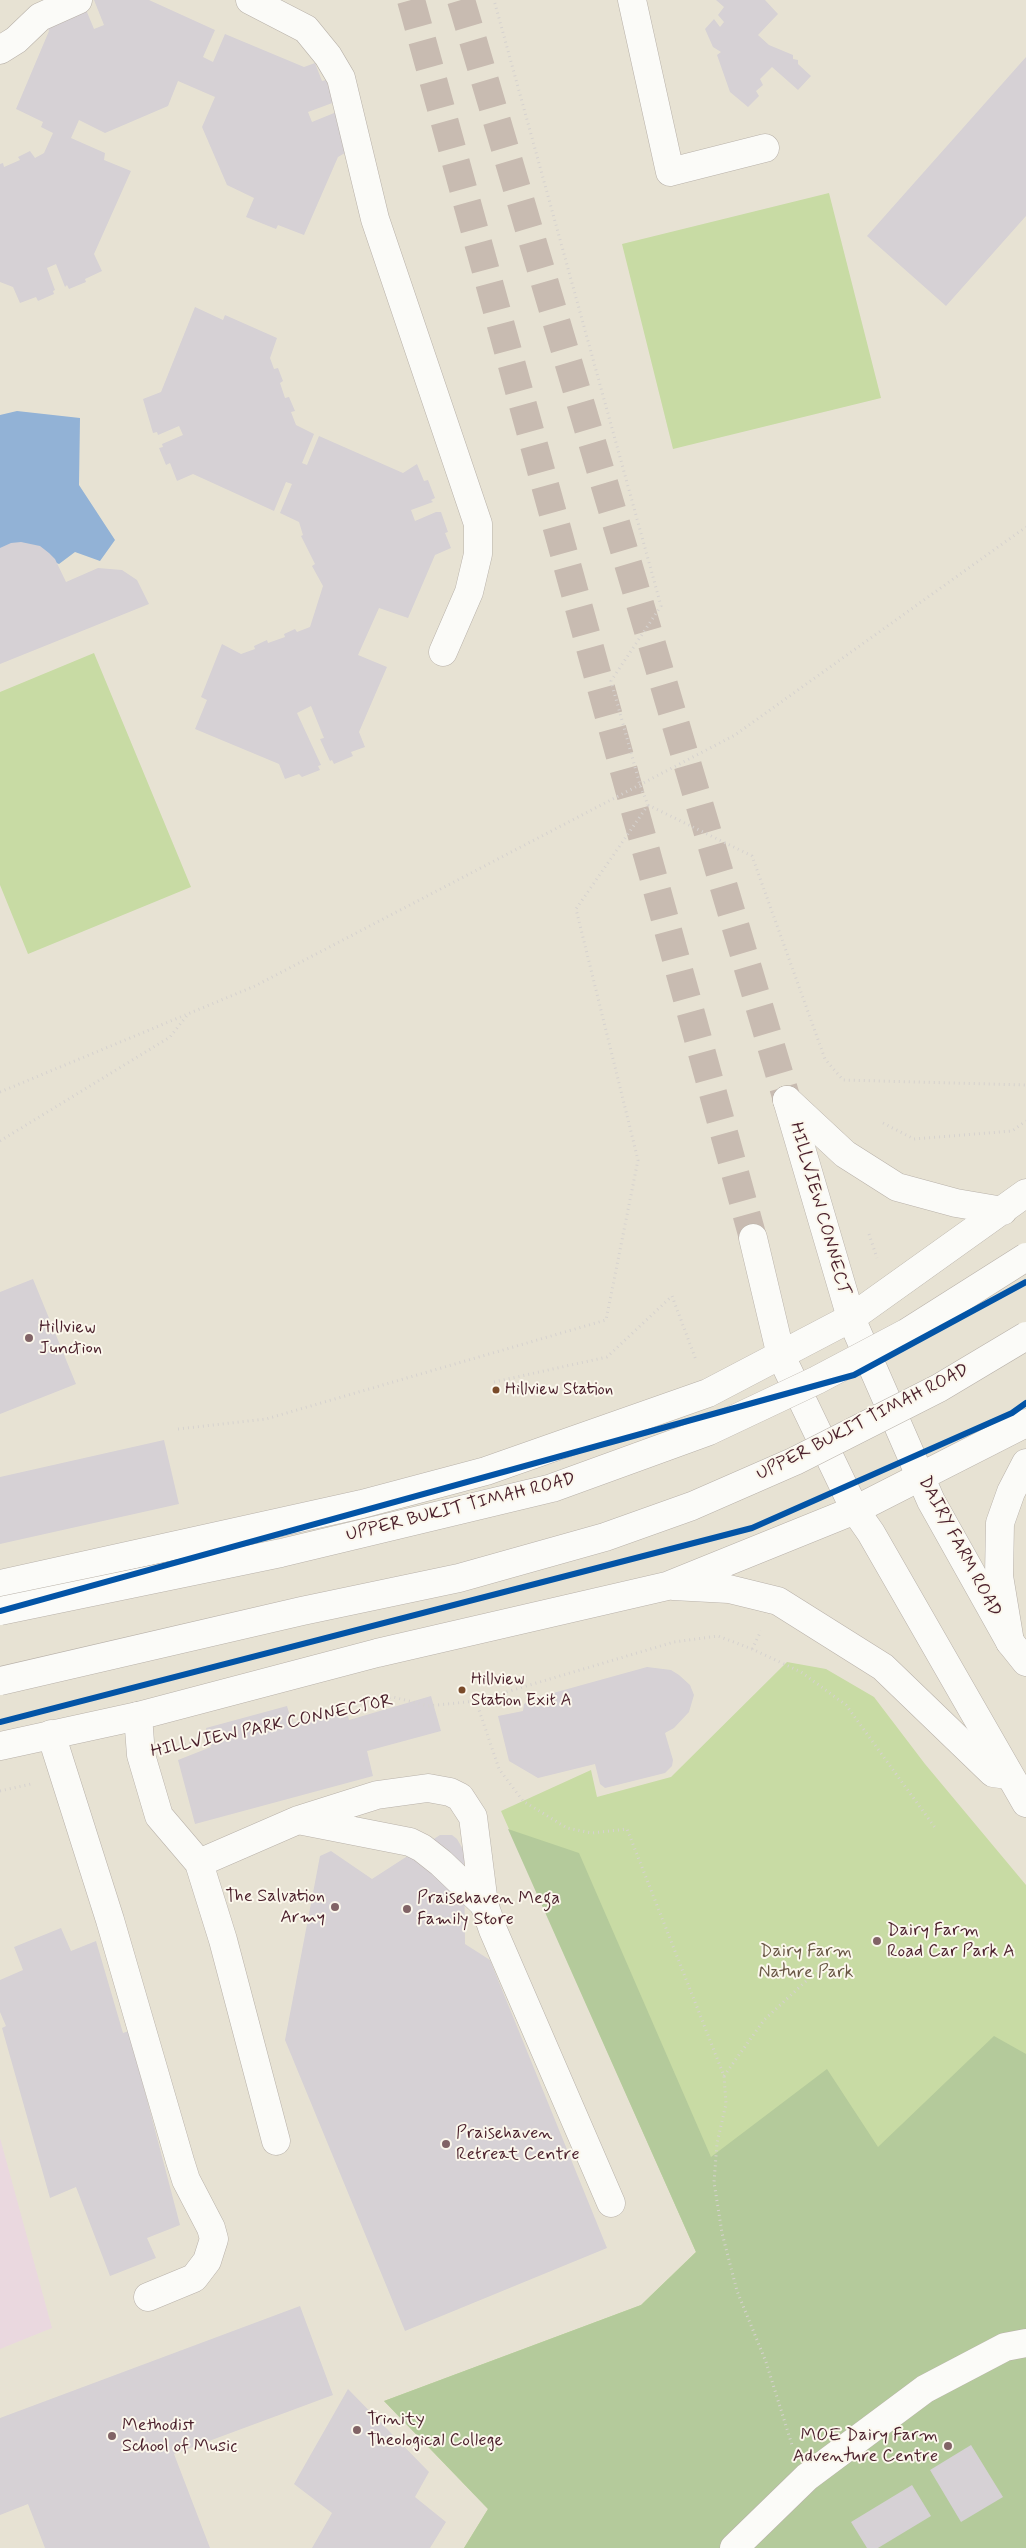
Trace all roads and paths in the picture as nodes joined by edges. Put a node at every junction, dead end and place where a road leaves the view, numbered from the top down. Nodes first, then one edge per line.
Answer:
1 (78, 0) edge
2 (250, 0) edge
3 (494, 0) edge
4 (632, 0) edge
5 (0, 50) edge
6 (765, 148) dead end
7 (1026, 527) edge
8 (443, 652) dead end
9 (640, 785) junction
10 (648, 804) junction
11 (190, 1013) junction
12 (1025, 1086) edge
13 (1026, 1091) edge
14 (0, 1092) edge
15 (1026, 1121) edge
16 (883, 1123) dead end
17 (0, 1141) edge
18 (1026, 1193) edge
19 (1003, 1212) junction
20 (754, 1238) tunnel mouth
21 (1026, 1257) edge
22 (672, 1296) dead end
23 (851, 1318) junction
24 (1026, 1336) edge
25 (781, 1356) junction
26 (494, 1382) dead end
27 (1026, 1423) edge
28 (178, 1429) dead end
29 (1026, 1464) edge
30 (922, 1478) junction
31 (855, 1510) junction
32 (0, 1584) edge
33 (666, 1586) junction
34 (0, 1611) edge
35 (1018, 1652) edge
36 (0, 1681) edge
37 (476, 1701) junction
38 (138, 1716) junction
39 (50, 1734) junction
40 (0, 1746) edge
41 (141, 1755) junction
42 (1008, 1775) junction
43 (62, 1776) junction
44 (0, 1791) edge
45 (1026, 1803) edge
46 (298, 1820) junction
47 (936, 1829) dead end
48 (199, 1863) junction
49 (484, 1904) junction
50 (830, 1958) dead end
51 (724, 2076) junction
52 (276, 2141) dead end
53 (611, 2202) dead end
54 (148, 2297) dead end
55 (1026, 2343) edge
56 (807, 2477) junction
57 (734, 2548) edge

1 - 5 main road
2 - 8 main road
3 - 9 path
4 - 6 main road
7 - 9 path
9 - 10 path
9 - 11 path
10 - 12 path
10 - 28 path
11 - 14 path
11 - 17 path
12 - 13 path
15 - 16 path
18 - 19 main road
19 - 23 main road
19 - 23 main road, HILLVIEW CONNECT
20 - 25 main road
21 - 34 main road, UPPER BUKIT TIMAH ROAD, bridge
22 - 26 path
23 - 25 main road
23 - 30 main road, DAIRY FARM ROAD
24 - 36 main road, UPPER BUKIT TIMAH ROAD, bridge
25 - 31 main road
25 - 32 main road
27 - 30 main road
29 - 35 main road
30 - 31 main road
30 - 35 main road, DAIRY FARM ROAD
31 - 33 main road
31 - 42 main road
33 - 38 main road
33 - 42 main road
37 - 41 path, HILLVIEW PARK CONNECTOR
37 - 47 path, HILLVIEW PARK CONNECTOR
37 - 51 path
38 - 39 main road
38 - 41 main road
39 - 40 main road
39 - 43 main road
41 - 48 main road
42 - 45 main road
43 - 44 path
43 - 54 main road
46 - 48 main road
46 - 49 main road
46 - 49 main road
48 - 52 main road
49 - 53 main road
50 - 51 path
51 - 56 path
55 - 56 main road
56 - 57 main road

